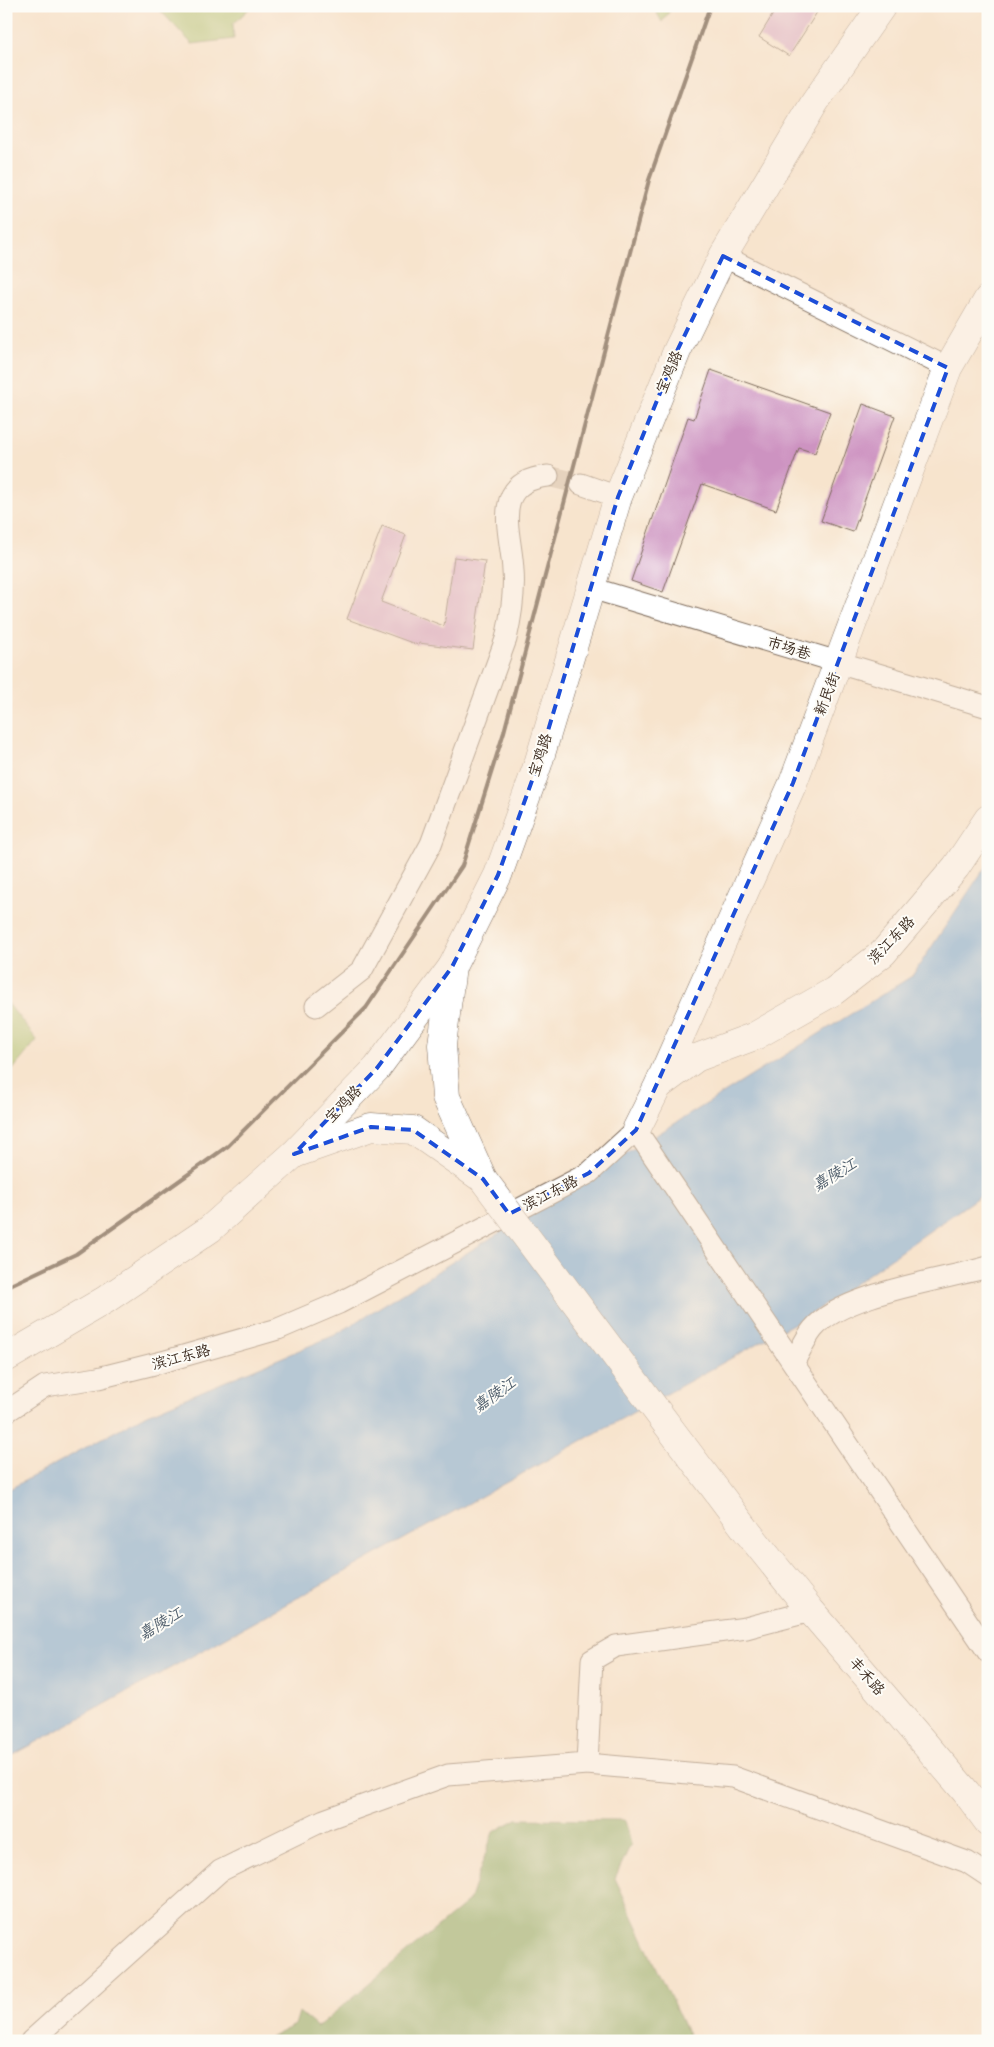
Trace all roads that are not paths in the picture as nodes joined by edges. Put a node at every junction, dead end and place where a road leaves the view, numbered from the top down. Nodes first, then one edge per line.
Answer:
1 (882, 6) edge
2 (723, 256) junction
3 (988, 299) edge
4 (948, 368) junction
5 (548, 476) tunnel mouth
6 (581, 484) tunnel mouth
7 (618, 497) junction
8 (591, 588) junction
9 (839, 663) junction
10 (988, 707) edge
11 (988, 819) edge
12 (452, 967) junction
13 (316, 1006) dead end
14 (658, 1086) junction
15 (641, 1138) junction
16 (294, 1154) junction
17 (483, 1179) junction
18 (988, 1267) edge
19 (790, 1356) junction
20 (6, 1358) edge
21 (6, 1412) edge
22 (811, 1611) junction
23 (988, 1652) edge
24 (587, 1764) junction
25 (988, 1822) edge
26 (988, 1876) edge
27 (31, 2041) edge

1 - 2 main road, 宝鸡路
2 - 4 street
2 - 7 main road, 宝鸡路
3 - 4 main road, 新民街
4 - 9 main road, 新民街
5 - 13 street
6 - 7 street
7 - 8 main road, 宝鸡路
8 - 9 street, 市场巷
8 - 12 main road, 宝鸡路
9 - 10 street, 市场巷
9 - 14 main road, 新民街
11 - 14 main road, 滨江东路
12 - 16 main road, 宝鸡路
12 - 17 main road
14 - 15 main road, 滨江东路
15 - 19 street
15 - 21 street, 滨江东路
16 - 17 main road
16 - 20 main road, 宝鸡路
17 - 22 main road, 丰禾路, bridge
18 - 19 street
19 - 23 street
22 - 24 street
22 - 25 main road, 丰禾路
24 - 26 street
24 - 27 street

